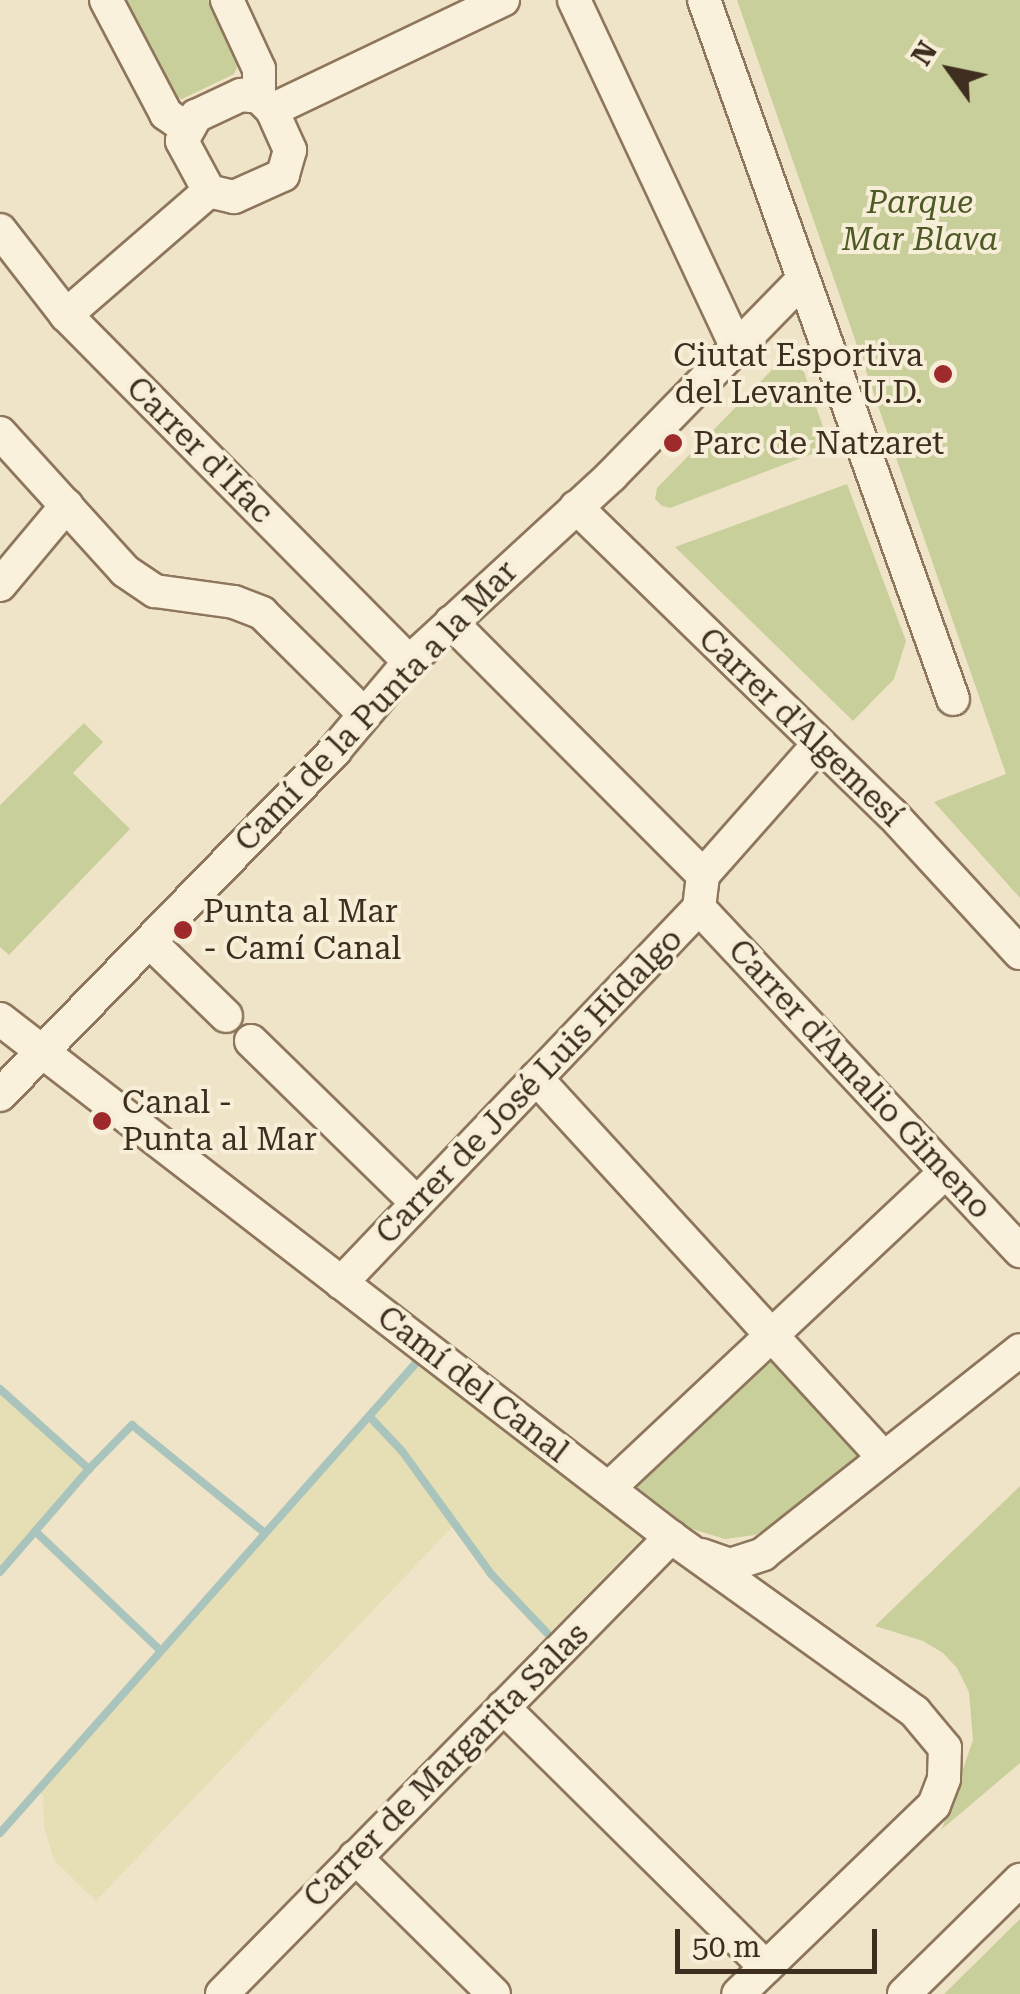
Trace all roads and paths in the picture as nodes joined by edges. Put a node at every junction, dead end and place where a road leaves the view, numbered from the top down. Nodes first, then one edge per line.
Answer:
1 (106, 0) edge
2 (227, 0) edge
3 (502, 0) edge
4 (574, 0) edge
5 (704, 0) edge
6 (266, 103) junction
7 (186, 128) junction
8 (209, 191) junction
9 (0, 230) edge
10 (802, 281) junction
11 (66, 315) junction
12 (736, 346) junction
13 (0, 433) edge
14 (67, 505) junction
15 (576, 506) junction
16 (0, 585) edge
17 (450, 622) junction
18 (410, 662) junction
19 (953, 699) dead end
20 (363, 713) junction
21 (818, 745) junction
22 (701, 892) junction
23 (150, 942) junction
24 (1020, 952) edge
25 (226, 1016) dead end
26 (0, 1018) edge
27 (251, 1041) dead end
28 (44, 1052) junction
29 (536, 1078) junction
30 (0, 1096) edge
31 (946, 1172) junction
32 (417, 1203) junction
33 (1020, 1251) edge
34 (342, 1283) junction
35 (772, 1334) junction
36 (1020, 1350) edge
37 (884, 1458) junction
38 (609, 1488) junction
39 (680, 1543) junction
40 (504, 1707) junction
41 (355, 1857) junction
42 (1020, 1880) edge
43 (766, 1967) junction
44 (222, 1994) edge
45 (494, 1994) edge
46 (738, 1994) edge
47 (904, 1994) edge

1 - 7 street
2 - 6 street
3 - 6 street
4 - 12 street
5 - 10 street
6 - 7 street
6 - 8 street
7 - 8 street
8 - 11 street
9 - 11 street, Carrer d'Ifac
10 - 12 street, Camí de la Punta a la Mar
10 - 19 street
11 - 18 street, Carrer d'Ifac
12 - 15 street, Camí de la Punta a la Mar
13 - 14 street
14 - 16 street
14 - 20 street
15 - 17 street, Camí de la Punta a la Mar
15 - 21 street, Carrer d'Algemesí
17 - 18 street, Camí de la Punta a la Mar
17 - 22 street, Carrer d'Amalio Gimeno
18 - 20 street, Camí de la Punta a la Mar
20 - 23 street, Camí de la Punta a la Mar
21 - 22 street, Carrer de José Luis Hidalgo
21 - 24 street, Carrer d'Algemesí
22 - 29 street, Carrer de José Luis Hidalgo
22 - 31 street, Carrer d'Amalio Gimeno
23 - 25 street
23 - 28 street, Camí de la Punta a la Mar
26 - 28 street, Camí del Canal
27 - 32 street
28 - 30 street, Camí de la Punta a la Mar
28 - 34 street, Camí del Canal
29 - 32 street, Carrer de José Luis Hidalgo
29 - 35 street
31 - 33 street, Carrer d'Amalio Gimeno
31 - 35 street
32 - 34 street, Carrer de José Luis Hidalgo
34 - 38 street, Camí del Canal
35 - 37 street
35 - 38 street
36 - 37 street
37 - 39 street
38 - 39 street, Camí del Canal
39 - 40 street, Carrer de Margarita Salas
39 - 43 street, Camí del Canal
40 - 41 street, Carrer de Margarita Salas
40 - 43 street
41 - 44 street, Carrer de Margarita Salas
41 - 45 street
42 - 47 street
43 - 46 street

